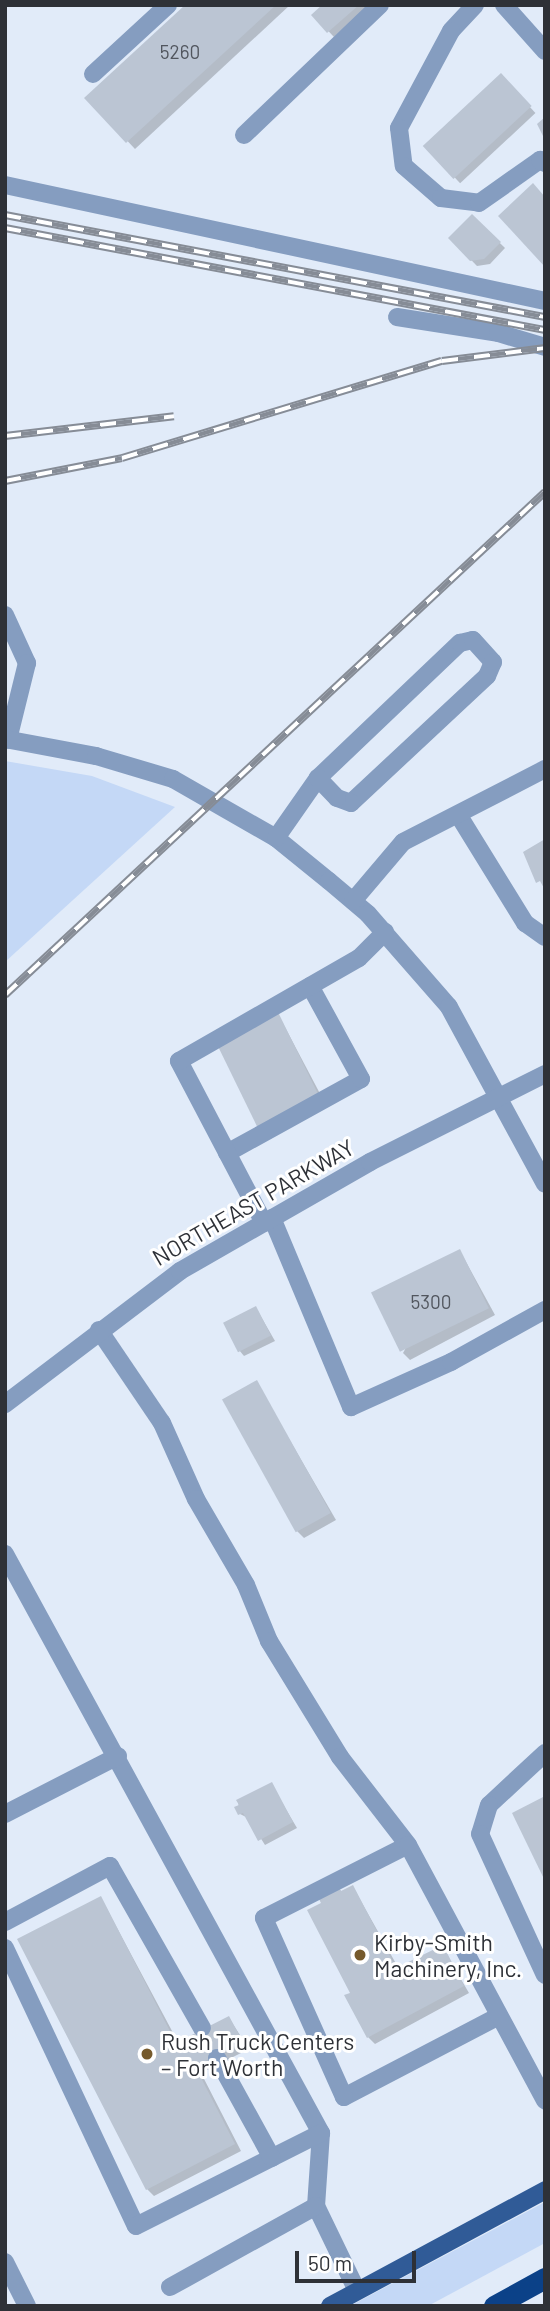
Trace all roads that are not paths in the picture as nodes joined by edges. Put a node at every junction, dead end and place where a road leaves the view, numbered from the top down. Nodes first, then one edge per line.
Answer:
1 (168, 5) edge
2 (380, 5) edge
3 (475, 5) edge
4 (504, 5) edge
5 (545, 51) edge
6 (93, 74) dead end
7 (244, 135) dead end
8 (545, 163) edge
9 (5, 186) edge
10 (545, 300) edge
11 (397, 317) dead end
12 (545, 347) edge
13 (5, 615) edge
14 (7, 739) edge
15 (545, 769) edge
16 (318, 778) junction
17 (459, 816) junction
18 (276, 838) junction
19 (353, 901) junction
20 (385, 932) junction
21 (545, 937) edge
22 (310, 986) junction
23 (545, 1074) edge
24 (499, 1096) junction
25 (227, 1153) junction
26 (545, 1184) edge
27 (268, 1220) junction
28 (545, 1310) edge
29 (99, 1330) junction
30 (5, 1404) edge
31 (5, 1554) edge
32 (545, 1753) edge
33 (118, 1756) junction
34 (5, 1814) edge
35 (408, 1845) junction
36 (5, 1922) edge
37 (5, 1948) edge
38 (545, 1975) edge
39 (499, 2016) junction
40 (202, 2028) tunnel mouth
41 (217, 2058) tunnel mouth
42 (545, 2101) edge
43 (321, 2133) junction
44 (272, 2158) junction
45 (545, 2190) edge
46 (316, 2206) junction
47 (5, 2262) edge
48 (545, 2278) edge
49 (170, 2287) dead end
50 (357, 2291) junction
51 (27, 2306) edge
52 (330, 2306) edge
53 (494, 2306) edge

1 - 6 street
2 - 7 street
3 - 8 street
4 - 5 street
9 - 10 street
11 - 12 street
13 - 14 street
14 - 18 street
15 - 17 street
16 - 16 street
16 - 18 street
17 - 19 street
17 - 21 street
18 - 19 street
19 - 20 street
20 - 22 street
20 - 24 street
22 - 25 street
22 - 25 street
23 - 24 street, NORTHEAST PARKWAY
24 - 26 street
24 - 27 street, NORTHEAST PARKWAY
25 - 27 street
27 - 28 street
27 - 29 street, NORTHEAST PARKWAY
29 - 30 street, NORTHEAST PARKWAY
29 - 35 street
31 - 33 street
32 - 38 street
33 - 34 street
33 - 43 street
35 - 39 street
35 - 39 street
36 - 40 street
37 - 44 street
39 - 42 street
41 - 44 street
43 - 44 street
43 - 46 street
45 - 50 main road
46 - 49 street
46 - 50 street
47 - 51 street
48 - 53 highway
50 - 52 main road

